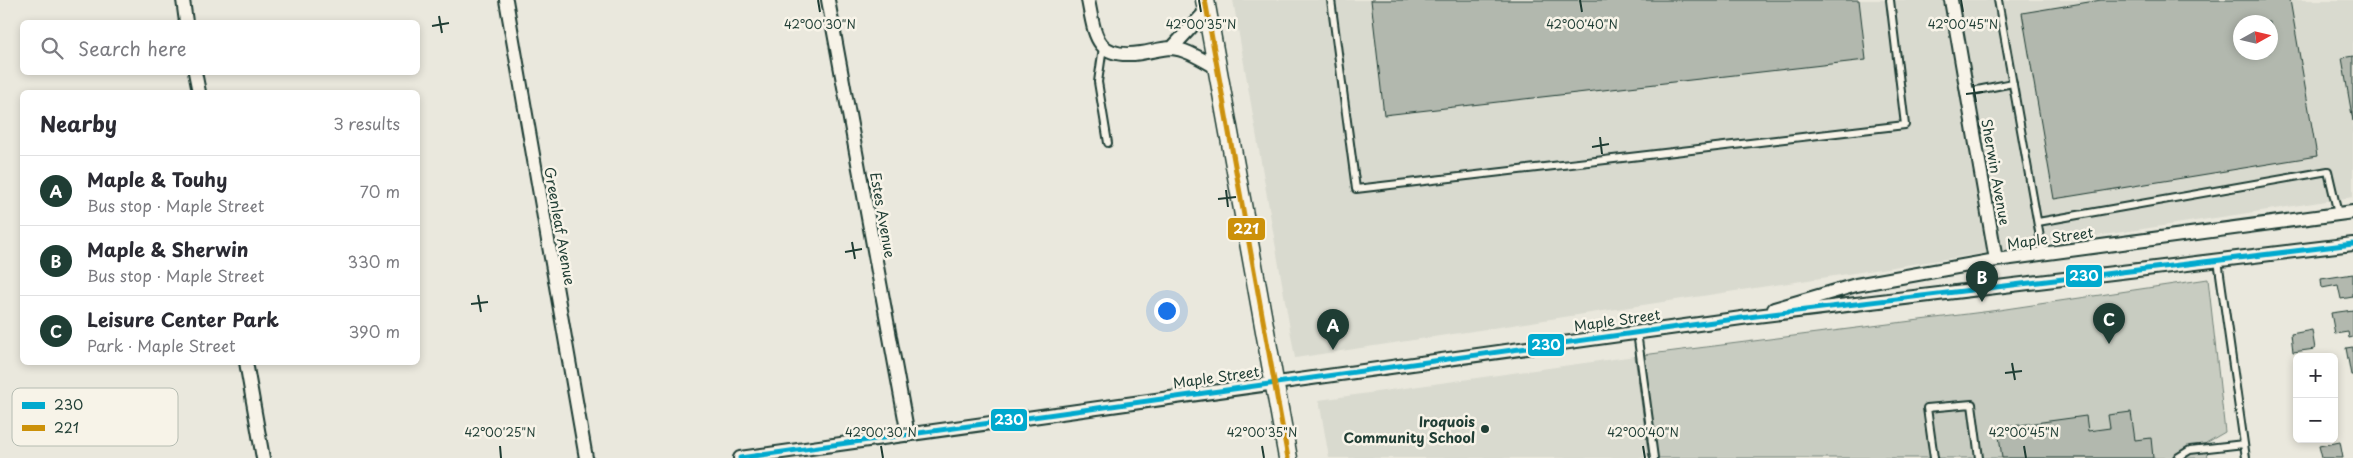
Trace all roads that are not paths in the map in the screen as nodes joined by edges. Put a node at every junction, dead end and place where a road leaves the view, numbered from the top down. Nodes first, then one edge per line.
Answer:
1 (182, 0) edge
2 (506, 0) edge
3 (828, 0) edge
4 (1088, 0) edge
5 (1331, 0) edge
6 (1890, 0) edge
7 (1952, 0) edge
8 (1998, 0) edge
9 (1206, 5) edge
10 (186, 20) edge
11 (1103, 45) junction
12 (1172, 48) junction
13 (1218, 68) junction
14 (196, 75) edge
15 (2012, 83) junction
16 (199, 90) edge
17 (1967, 92) junction
18 (1108, 143) dead end
19 (2353, 212) edge
20 (2338, 214) junction
21 (2038, 222) junction
22 (2353, 244) edge
23 (2043, 254) junction
24 (1996, 260) junction
25 (2218, 260) junction
26 (1756, 316) junction
27 (1637, 332) junction
28 (247, 365) edge
29 (1275, 384) junction
30 (908, 435) junction
31 (2244, 444) junction
32 (781, 455) edge
33 (263, 458) edge
34 (586, 458) edge
35 (740, 458) edge
36 (1288, 458) edge
37 (1654, 458) edge
38 (1934, 458) edge
39 (1979, 458) edge
40 (2177, 458) edge
41 (2246, 458) edge

1 - 10 street
2 - 34 street, Greenleaf Avenue
3 - 30 street, Estes Avenue
4 - 11 street
5 - 6 lane
7 - 17 street, Sherwin Avenue
8 - 15 lane
9 - 12 street
9 - 13 main road
11 - 12 street
11 - 18 lane
12 - 13 street
13 - 29 main road
14 - 16 street
15 - 17 lane
15 - 21 lane
17 - 24 street, Sherwin Avenue
19 - 20 street, Maple Street
20 - 21 lane
20 - 23 street, Maple Street
21 - 23 lane
22 - 25 street, Maple Street
23 - 24 street, Maple Street
24 - 26 street, Maple Street
25 - 26 street, Maple Street
25 - 31 lane
26 - 27 street, Maple Street
27 - 29 street, Maple Street
27 - 37 lane
28 - 33 street
29 - 30 street, Maple Street
29 - 36 main road
30 - 32 street, Maple Street
31 - 40 lane
31 - 41 lane
32 - 35 street, Maple Street
38 - 39 lane

